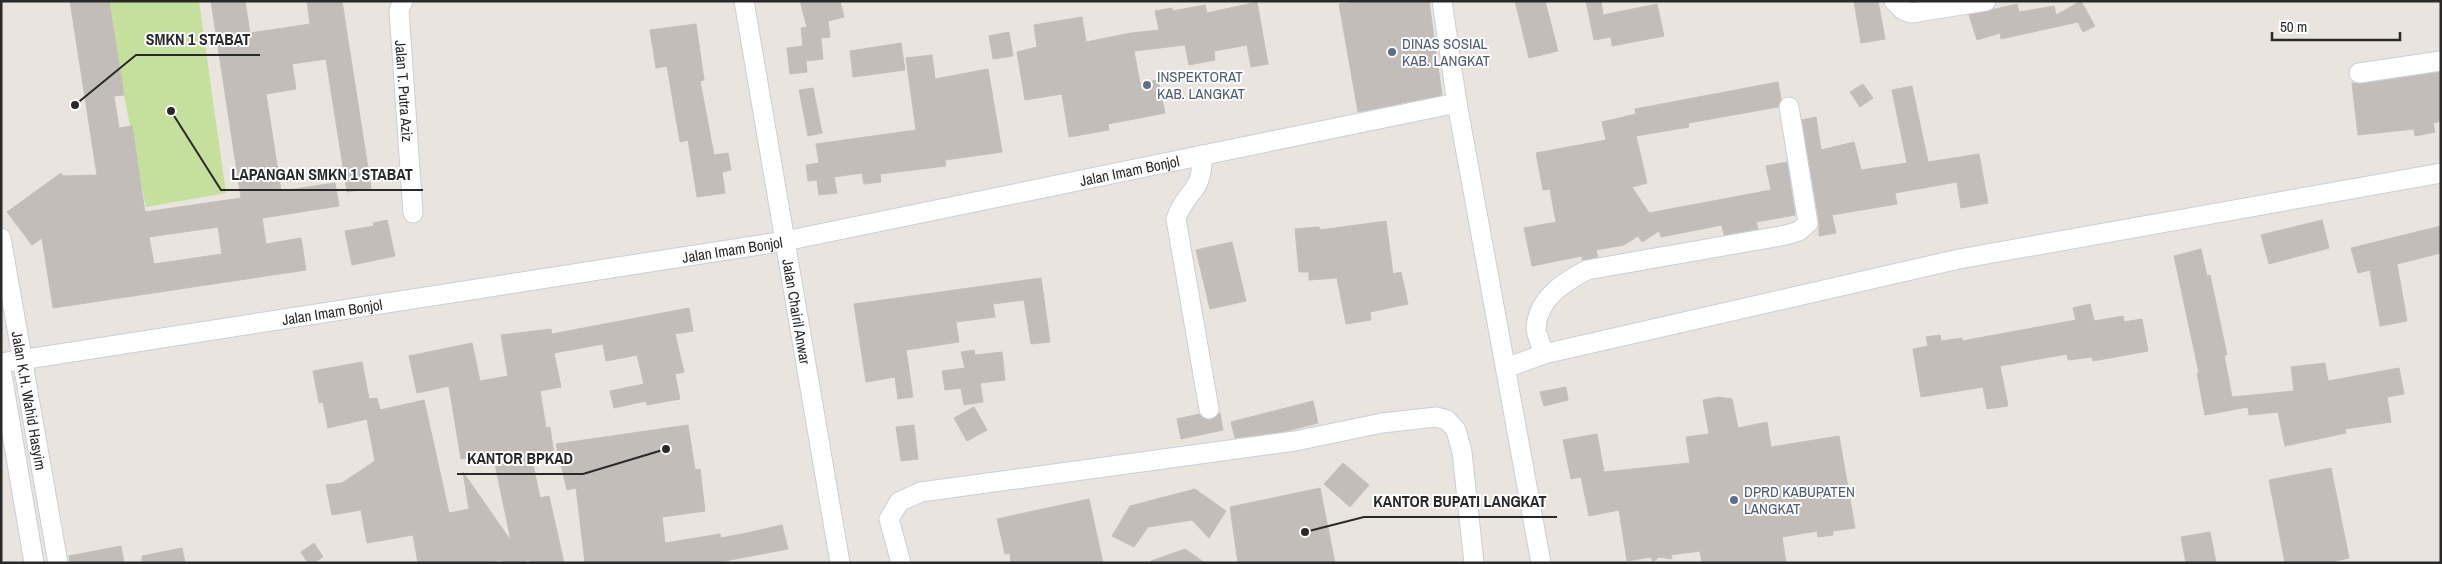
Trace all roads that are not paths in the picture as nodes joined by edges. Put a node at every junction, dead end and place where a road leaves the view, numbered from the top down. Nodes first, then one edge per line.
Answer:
1 (403, 1) edge
2 (744, 1) edge
3 (1442, 1) edge
4 (1894, 1) edge
5 (1986, 1) edge
6 (2441, 61) edge
7 (2359, 72) dead end
8 (1457, 103) junction
9 (1789, 107) dead end
10 (1202, 155) junction
11 (2441, 173) edge
12 (413, 213) dead end
13 (1, 238) edge
14 (785, 241) junction
15 (1544, 354) junction
16 (22, 360) junction
17 (1, 363) edge
18 (1506, 368) junction
19 (1, 369) edge
20 (1208, 409) dead end
21 (34, 563) edge
22 (58, 563) edge
23 (840, 563) edge
24 (901, 563) edge
25 (1474, 563) edge
26 (1542, 563) edge

1 - 12 street, Jalan T. Putra Aziz
2 - 14 street, Jalan Chairil Anwar
3 - 8 street
4 - 5 street
6 - 7 street
8 - 10 street, Jalan Imam Bonjol
8 - 18 street
9 - 15 street
10 - 14 street, Jalan Imam Bonjol
10 - 20 street
11 - 15 street
13 - 16 street, Jalan K.H. Wahid Hasyim
14 - 16 street, Jalan Imam Bonjol
14 - 23 street, Jalan Chairil Anwar
15 - 18 street
16 - 17 street, Jalan Imam Bonjol
16 - 22 street, Jalan K.H. Wahid Hasyim
18 - 26 street
19 - 21 street, Jalan K.H. Wahid Hasyim
24 - 25 street

